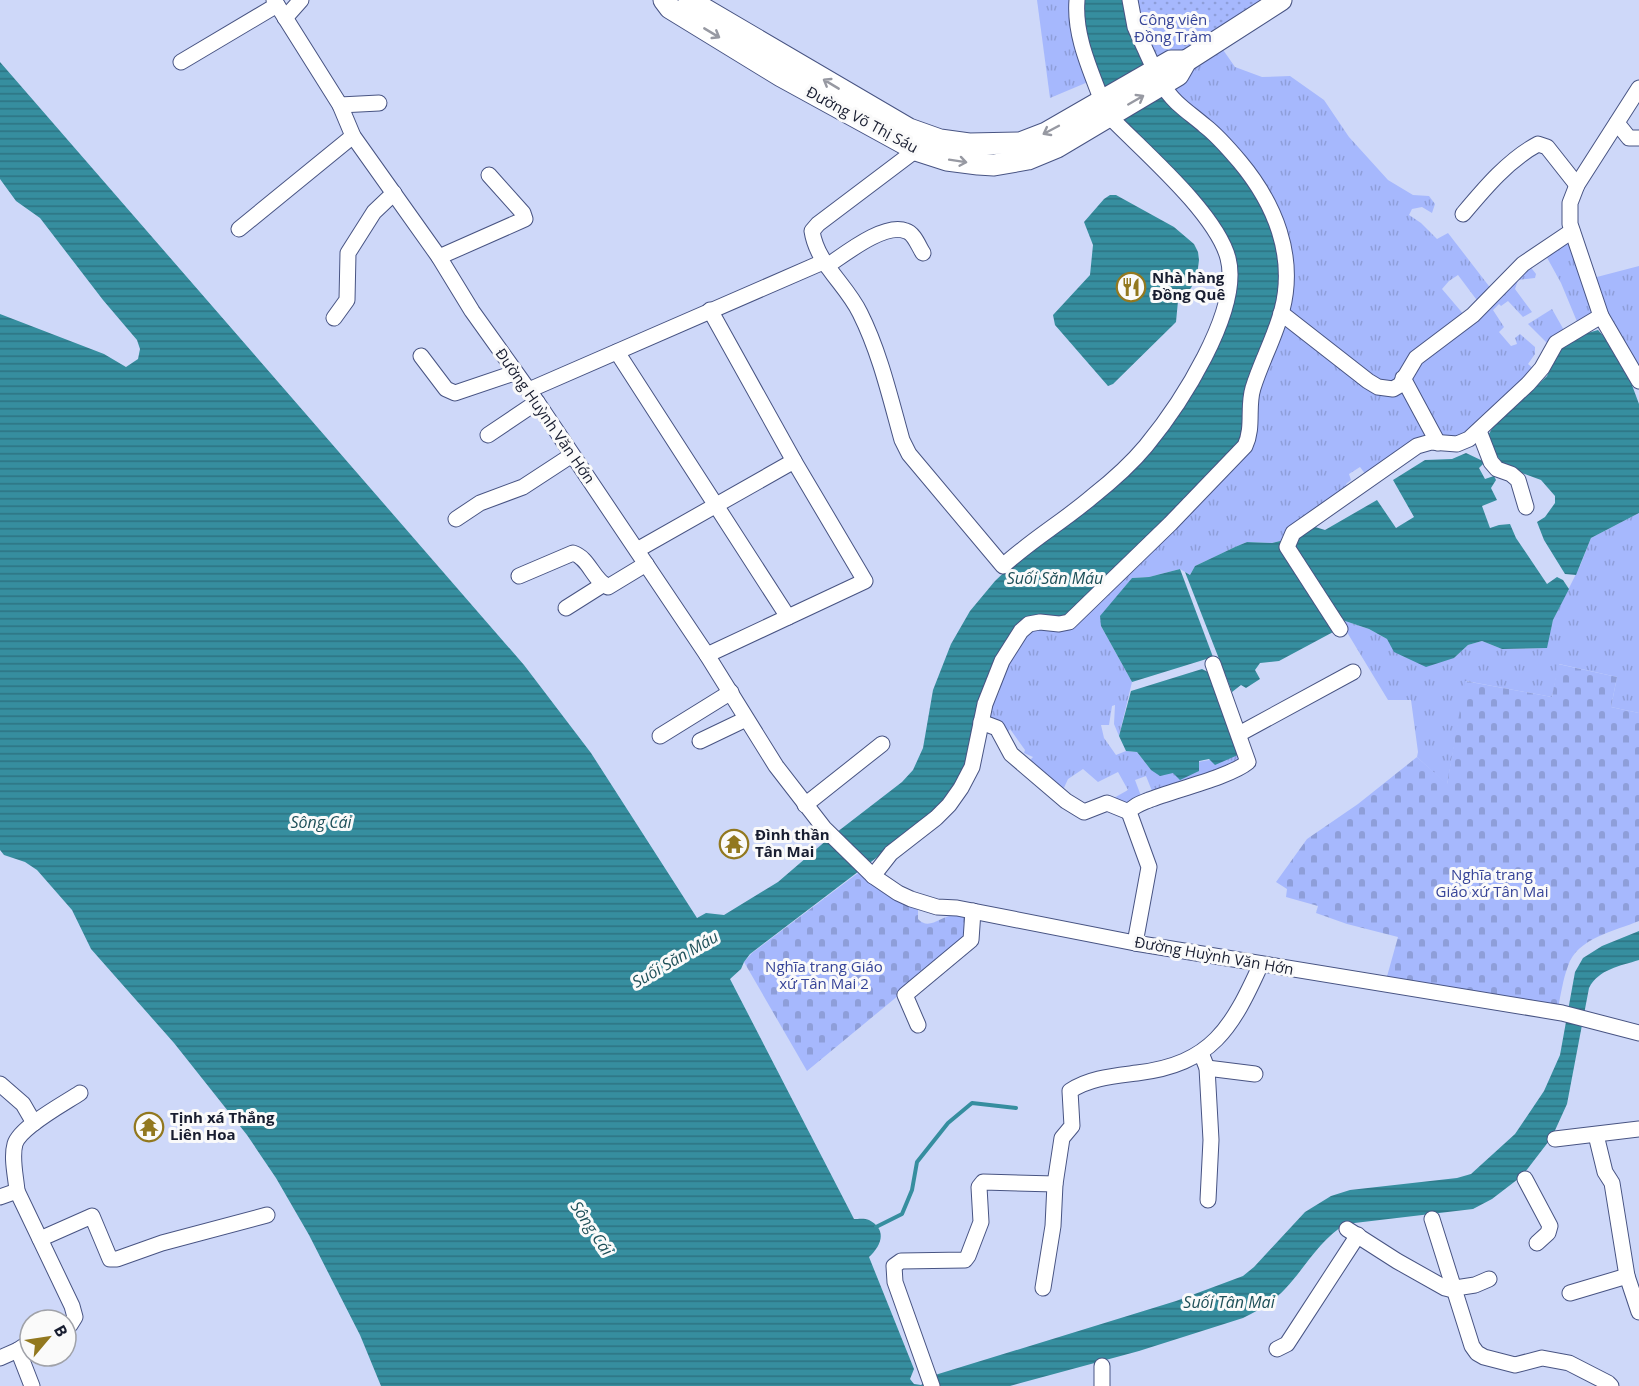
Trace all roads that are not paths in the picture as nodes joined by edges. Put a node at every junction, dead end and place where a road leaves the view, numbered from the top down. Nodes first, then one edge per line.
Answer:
1 (301, 0) edge
2 (664, 0) edge
3 (689, 0) edge
4 (1077, 0) edge
5 (1130, 0) edge
6 (1281, 0) edge
7 (275, 3) edge
8 (285, 18) junction
9 (181, 62) dead end
10 (1159, 78) junction
11 (1639, 88) edge
12 (379, 103) dead end
13 (340, 105) junction
14 (1106, 109) junction
15 (1617, 123) junction
16 (353, 136) junction
17 (1639, 138) edge
18 (916, 150) junction
19 (489, 175) dead end
20 (1577, 185) junction
21 (394, 193) junction
22 (1463, 214) dead end
23 (239, 229) dead end
24 (1572, 231) junction
25 (923, 254) dead end
26 (439, 257) junction
27 (825, 264) junction
28 (710, 310) junction
29 (1281, 313) junction
30 (1601, 316) junction
31 (333, 318) dead end
32 (617, 352) junction
33 (421, 356) dead end
34 (514, 373) junction
35 (1403, 378) junction
36 (1639, 381) edge
37 (533, 396) junction
38 (1479, 431) junction
39 (488, 435) dead end
40 (1438, 443) junction
41 (572, 455) junction
42 (794, 461) junction
43 (717, 505) junction
44 (1526, 507) dead end
45 (456, 519) dead end
46 (637, 550) junction
47 (646, 564) junction
48 (519, 576) dead end
49 (604, 584) junction
50 (566, 608) dead end
51 (788, 617) junction
52 (1340, 630) dead end
53 (707, 655) junction
54 (1213, 664) dead end
55 (1353, 672) dead end
56 (731, 692) junction
57 (746, 719) junction
58 (981, 722) junction
59 (1239, 734) junction
60 (660, 736) dead end
61 (700, 741) dead end
62 (882, 744) dead end
63 (805, 805) junction
64 (1129, 812) junction
65 (873, 876) junction
66 (973, 911) junction
67 (1135, 943) junction
68 (1261, 964) junction
69 (918, 1025) dead end
70 (1639, 1033) edge
71 (1201, 1053) junction
72 (1207, 1068) junction
73 (1255, 1074) dead end
74 (0, 1084) edge
75 (80, 1093) dead end
76 (34, 1123) junction
77 (1639, 1129) edge
78 (1596, 1135) junction
79 (1556, 1139) dead end
80 (1525, 1179) dead end
81 (1055, 1184) junction
82 (17, 1191) junction
83 (0, 1197) edge
84 (1208, 1200) dead end
85 (267, 1215) dead end
86 (1432, 1219) dead end
87 (40, 1239) junction
88 (1537, 1243) dead end
89 (1627, 1276) junction
90 (1489, 1279) dead end
91 (1454, 1287) junction
92 (1042, 1288) dead end
93 (1569, 1293) dead end
94 (73, 1308) edge
95 (1639, 1312) edge
96 (18, 1349) edge
97 (1277, 1349) dead end
98 (0, 1358) edge
99 (1102, 1366) dead end
100 (28, 1368) edge
101 (32, 1386) edge
102 (932, 1386) edge
103 (1101, 1386) edge
104 (1611, 1386) edge

1 - 8 street
2 -> 18 main road, Đường Võ Thị Sáu
14 -> 3 main road, Đường Võ Thị Sáu
4 - 14 street
5 - 10 street
6 - 10 main road
7 - 8 street, Đường Huỳnh Văn Hớn
7 - 9 street
8 - 13 street, Đường Huỳnh Văn Hớn
10 - 14 main road
10 - 29 street
11 - 15 street
12 - 13 street
13 - 16 street, Đường Huỳnh Văn Hớn
18 -> 14 main road, Đường Võ Thị Sáu
14 - 27 street
15 - 17 street
15 - 20 street
16 - 21 street, Đường Huỳnh Văn Hớn
16 - 23 street
18 - 27 street
19 - 26 street
20 - 22 street
20 - 24 street
21 - 26 street, Đường Huỳnh Văn Hớn
21 - 31 street
24 - 30 street
24 - 35 street
25 - 27 street
26 - 34 street, Đường Huỳnh Văn Hớn
27 - 28 street
28 - 32 street
28 - 42 street
29 - 35 street
29 - 58 street
30 - 36 street
30 - 38 street
32 - 37 street
32 - 43 street
33 - 34 street
34 - 37 street, Đường Huỳnh Văn Hớn
35 - 40 street
37 - 39 street
37 - 41 street, Đường Huỳnh Văn Hớn
38 - 40 street
38 - 44 street
40 - 52 street
41 - 45 street
41 - 46 street, Đường Huỳnh Văn Hớn
42 - 43 street
42 - 51 street
43 - 46 street
43 - 51 street
46 - 47 street, Đường Huỳnh Văn Hớn
47 - 49 street
47 - 53 street, Đường Huỳnh Văn Hớn
48 - 49 street
49 - 50 street
51 - 53 street
53 - 56 street, Đường Huỳnh Văn Hớn
54 - 59 street
55 - 59 street
56 - 57 street, Đường Huỳnh Văn Hớn
56 - 60 street
57 - 61 street
57 - 63 street, Đường Huỳnh Văn Hớn
58 - 64 street
58 - 65 street
59 - 64 street
62 - 63 street
63 - 65 street, Đường Huỳnh Văn Hớn
64 - 67 street
65 - 66 street, Đường Huỳnh Văn Hớn
66 - 67 street, Đường Huỳnh Văn Hớn
66 - 69 street
67 - 68 street, Đường Huỳnh Văn Hớn
68 - 70 street, Đường Huỳnh Văn Hớn
68 - 71 street
71 - 72 street
71 - 81 street
72 - 73 street
72 - 84 street
74 - 76 street
75 - 76 street
76 - 82 street
77 - 78 street
78 - 79 street
78 - 89 street
80 - 88 street
81 - 92 street
81 - 102 street
82 - 83 street
82 - 87 street
85 - 87 street
86 - 91 street
87 - 94 street
89 - 93 street
89 - 95 street
90 - 91 street
91 - 97 street
91 - 104 street
96 - 98 street
99 - 103 street
100 - 101 street

